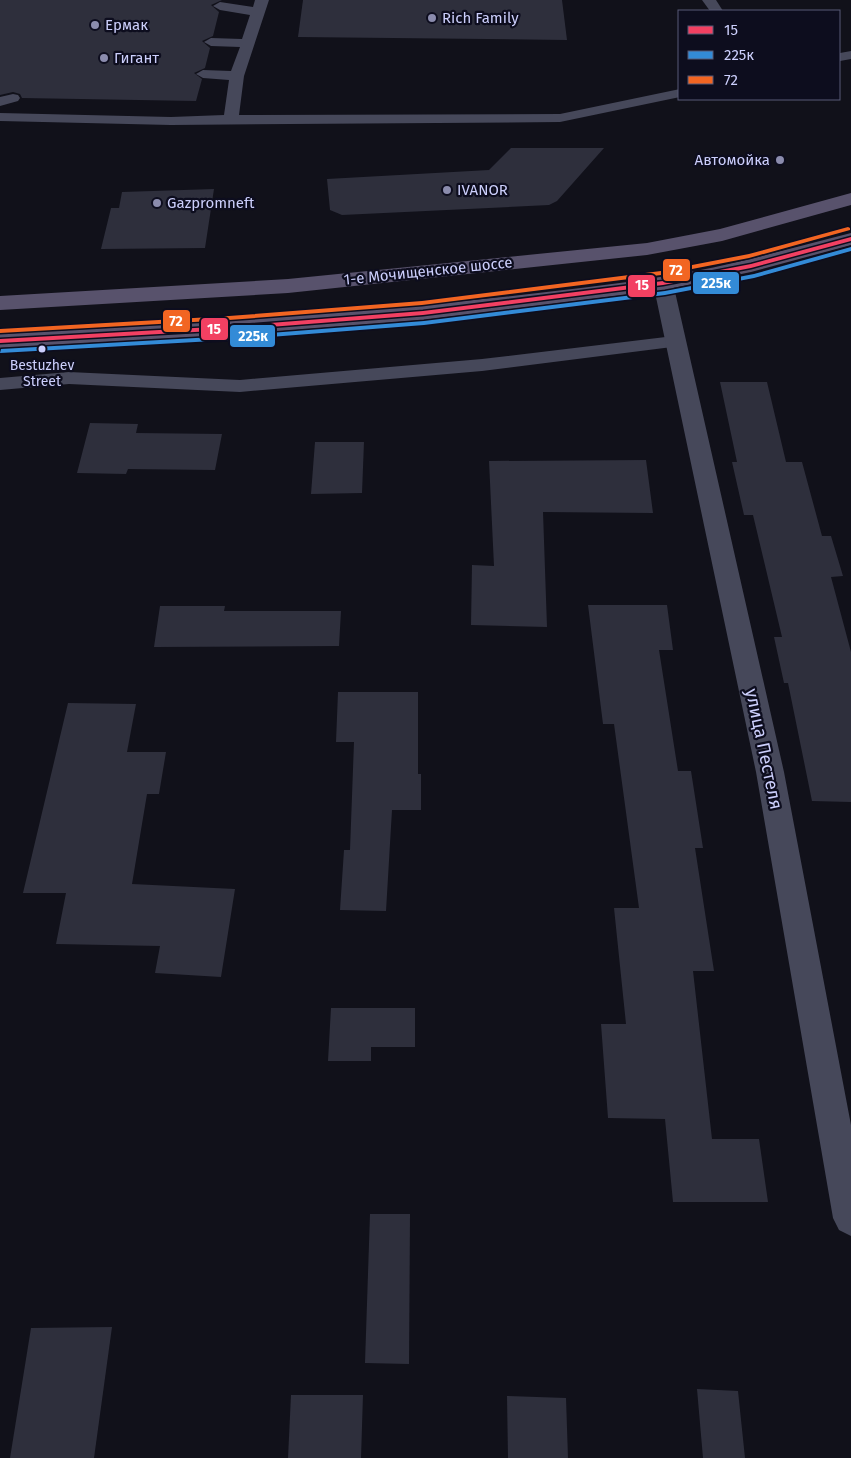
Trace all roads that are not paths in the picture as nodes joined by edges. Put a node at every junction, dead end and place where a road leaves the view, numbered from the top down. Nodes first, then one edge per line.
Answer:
1 (220, 6) dead end
2 (260, 6) edge
3 (212, 42) dead end
4 (248, 43) junction
5 (203, 74) dead end
6 (237, 76) junction
7 (678, 93) edge
8 (0, 117) edge
9 (231, 119) junction
10 (851, 199) edge
11 (851, 238) edge
12 (662, 284) junction
13 (0, 302) edge
14 (0, 341) edge
15 (674, 342) junction
16 (0, 384) edge
17 (851, 1218) edge

1 - 2 lane
2 - 4 lane
3 - 4 lane
4 - 6 lane
5 - 6 lane
6 - 9 lane
7 - 9 lane
8 - 9 lane
10 - 13 main road, 1-е Мочищенское шоссе
11 - 12 main road
12 - 14 main road
12 - 15 street, улица Пестеля
15 - 16 lane
15 - 17 street, улица Пестеля

